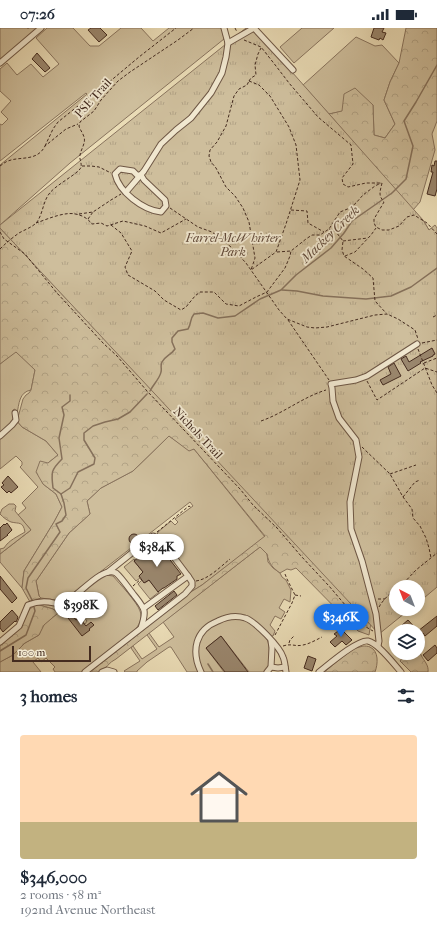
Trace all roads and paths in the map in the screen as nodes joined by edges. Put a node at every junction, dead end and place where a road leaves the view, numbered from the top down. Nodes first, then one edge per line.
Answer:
1 (41, 28) edge
2 (176, 28) edge
3 (194, 28) edge
4 (224, 28) edge
5 (235, 28) edge
6 (254, 28) edge
7 (238, 37) junction
8 (228, 42) junction
9 (261, 47) junction
10 (0, 63) edge
11 (294, 70) dead end
12 (249, 81) junction
13 (107, 88) junction
14 (110, 90) junction
15 (79, 124) junction
16 (45, 146) junction
17 (0, 166) edge
18 (82, 166) junction
19 (115, 174) junction
20 (141, 175) junction
21 (382, 183) junction
22 (126, 192) junction
23 (166, 206) junction
24 (291, 210) junction
25 (93, 212) junction
26 (78, 214) junction
27 (87, 219) junction
28 (186, 219) junction
29 (36, 224) junction
30 (111, 225) junction
31 (376, 227) junction
32 (329, 229) junction
33 (0, 232) edge
34 (324, 232) junction
35 (437, 234) edge
36 (368, 238) junction
37 (8, 241) junction
38 (342, 241) junction
39 (0, 249) edge
40 (290, 251) junction
41 (276, 252) junction
42 (344, 256) junction
43 (251, 270) junction
44 (267, 293) junction
45 (387, 314) junction
46 (437, 315) edge
47 (433, 317) dead end
48 (287, 319) junction
49 (437, 340) edge
50 (417, 344) junction
51 (437, 358) edge
52 (423, 363) junction
53 (425, 368) junction
54 (437, 372) edge
55 (364, 377) junction
56 (332, 386) junction
57 (437, 393) edge
58 (15, 413) dead end
59 (261, 421) dead end
60 (0, 436) edge
61 (356, 440) junction
62 (416, 465) dead end
63 (390, 474) junction
64 (420, 480) dead end
65 (403, 497) junction
66 (192, 508) dead end
67 (153, 536) junction
68 (437, 554) edge
69 (431, 558) junction
70 (230, 559) dead end
71 (108, 572) junction
72 (285, 574) dead end
73 (188, 576) junction
74 (141, 579) dead end
75 (407, 580) edge
76 (192, 582) junction
77 (129, 589) junction
78 (295, 595) junction
79 (389, 595) edge
80 (301, 596) dead end
81 (372, 599) junction
82 (385, 599) junction
83 (144, 608) junction
84 (376, 614) junction
85 (370, 625) dead end
86 (366, 627) junction
87 (140, 629) junction
88 (378, 634) junction
89 (294, 636) dead end
90 (322, 637) dead end
91 (271, 641) junction
92 (0, 642) edge
93 (289, 644) junction
94 (378, 646) junction
95 (278, 648) junction
96 (271, 667) junction
97 (285, 670) edge
98 (84, 672) edge
99 (102, 672) edge
100 (114, 672) edge
101 (202, 672) edge
102 (267, 672) edge
103 (319, 672) edge
104 (401, 672) edge

1 - 10 street
2 - 13 path
3 - 14 path, PSE Trail
4 - 8 street
5 - 7 path
6 - 7 street
6 - 11 street
7 - 8 street
7 - 9 path
8 - 20 street
9 - 12 path
9 - 21 path
12 - 24 path
12 - 43 path
13 - 14 path
13 - 16 path
14 - 15 path, PSE Trail
15 - 16 path
15 - 18 path, PSE Trail
16 - 17 path
18 - 19 path
18 - 29 path
19 - 20 street
19 - 22 street
20 - 22 street
20 - 23 street
21 - 31 path
21 - 32 path
22 - 23 street
22 - 25 path
23 - 28 path
24 - 34 path
24 - 41 path
25 - 26 path
25 - 27 path
26 - 27 path
26 - 29 path
27 - 30 path
28 - 30 path
28 - 43 path
29 - 37 path
30 - 44 path
31 - 35 path
31 - 36 path
32 - 34 path
32 - 38 path
33 - 37 path, Nichols Trail
34 - 40 path
36 - 38 path
36 - 42 path
37 - 39 path
37 - 86 path, Nichols Trail
38 - 42 path
40 - 41 path
40 - 44 path
41 - 43 path
42 - 45 path
43 - 44 path
44 - 48 path
45 - 48 path
45 - 50 path
46 - 47 path
48 - 56 path
49 - 50 path
50 - 52 path
50 - 55 street
51 - 52 path
52 - 53 path
53 - 54 path
53 - 55 path
53 - 57 path
55 - 56 street
56 - 59 path
56 - 61 street
58 - 60 street
61 - 63 path
61 - 81 street
62 - 63 path
63 - 65 path
64 - 65 path
65 - 69 path
66 - 67 path
67 - 71 street
67 - 73 street
68 - 69 path
69 - 75 path
70 - 76 path
71 - 77 street
71 - 92 street
72 - 78 path
73 - 76 street
73 - 83 street
74 - 77 path
76 - 87 street
77 - 83 street
78 - 80 path
78 - 91 path
79 - 82 path
81 - 82 path
81 - 84 street
82 - 84 path
83 - 87 street
84 - 88 street
85 - 86 path
86 - 88 path, Nichols Trail
87 - 98 street
88 - 94 street
89 - 93 path
90 - 93 path
91 - 95 street
91 - 96 street
91 - 101 street
93 - 95 path
94 - 103 street
94 - 104 street
95 - 97 street
96 - 97 street
96 - 102 street
99 - 100 street

